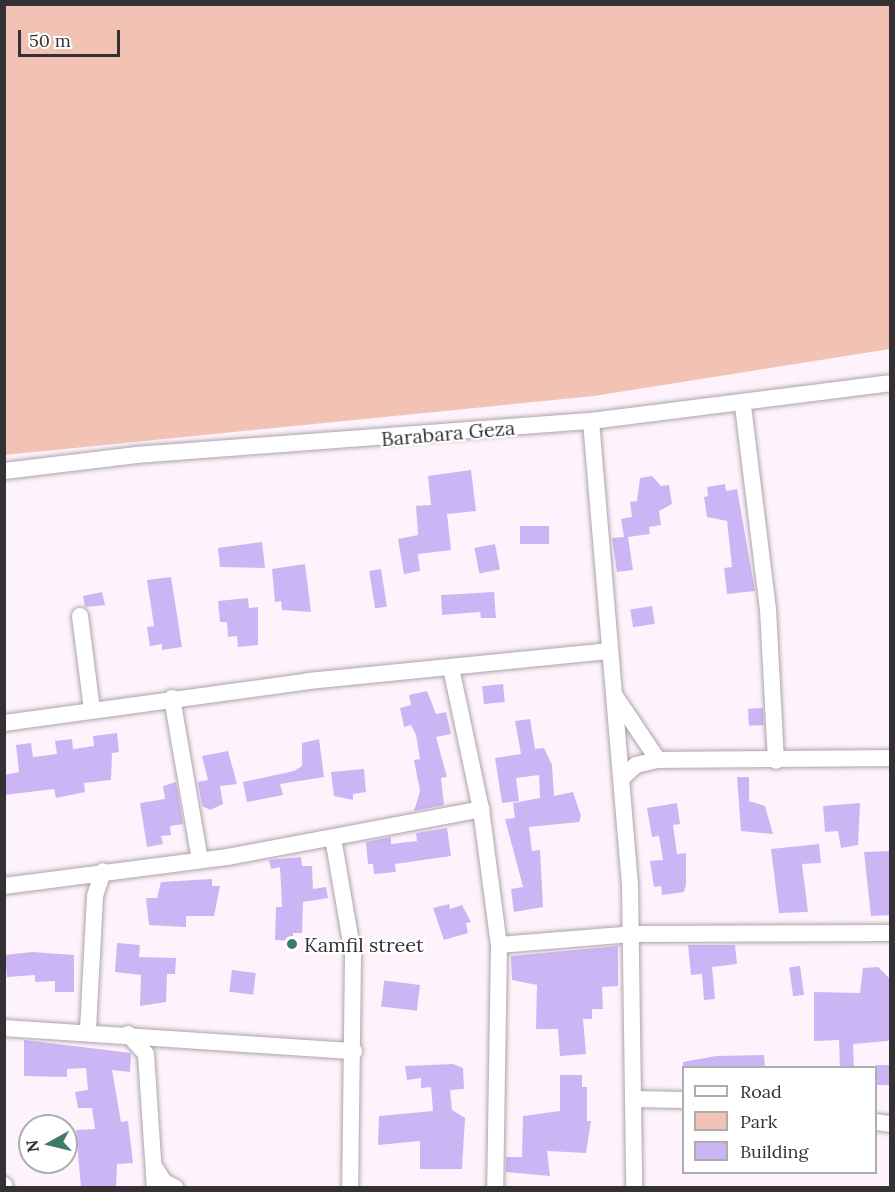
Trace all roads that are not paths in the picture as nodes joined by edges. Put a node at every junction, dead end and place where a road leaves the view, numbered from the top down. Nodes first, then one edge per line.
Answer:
1 (891, 383) edge
2 (743, 406) junction
3 (591, 421) junction
4 (4, 471) edge
5 (80, 616) dead end
6 (607, 651) junction
7 (451, 668) junction
8 (612, 690) junction
9 (172, 698) junction
10 (92, 710) junction
11 (4, 723) edge
12 (891, 758) edge
13 (658, 760) junction
14 (776, 761) junction
15 (621, 779) junction
16 (481, 809) junction
17 (333, 838) junction
18 (200, 860) junction
19 (103, 871) junction
20 (4, 886) edge
21 (891, 933) edge
22 (632, 934) junction
23 (499, 945) junction
24 (4, 1028) edge
25 (88, 1030) junction
26 (128, 1034) junction
27 (162, 1036) junction
28 (354, 1051) junction
29 (146, 1054) junction
30 (633, 1099) junction
31 (682, 1100) edge
32 (154, 1166) junction
33 (155, 1188) edge
34 (176, 1188) edge
35 (350, 1188) edge
36 (495, 1188) edge
37 (634, 1188) edge

1 - 2 street, Barabara Geza
2 - 3 street, Barabara Geza
2 - 14 street
3 - 4 street, Barabara Geza
3 - 6 street
5 - 10 street
6 - 7 street
6 - 8 street
7 - 9 street
7 - 16 street
8 - 13 street
8 - 15 street
9 - 10 street
9 - 18 street
10 - 11 street
12 - 14 street
13 - 14 street
13 - 15 street
15 - 22 street
16 - 17 street
16 - 23 street
17 - 18 street
17 - 28 street
18 - 19 street
19 - 20 street
19 - 25 street
21 - 22 street
22 - 23 street
22 - 30 street
23 - 36 street
24 - 25 street
25 - 26 street
26 - 27 street
26 - 29 street
27 - 28 street
27 - 29 street
28 - 35 street
29 - 32 street
30 - 31 street
30 - 37 street
32 - 33 street
32 - 34 street

